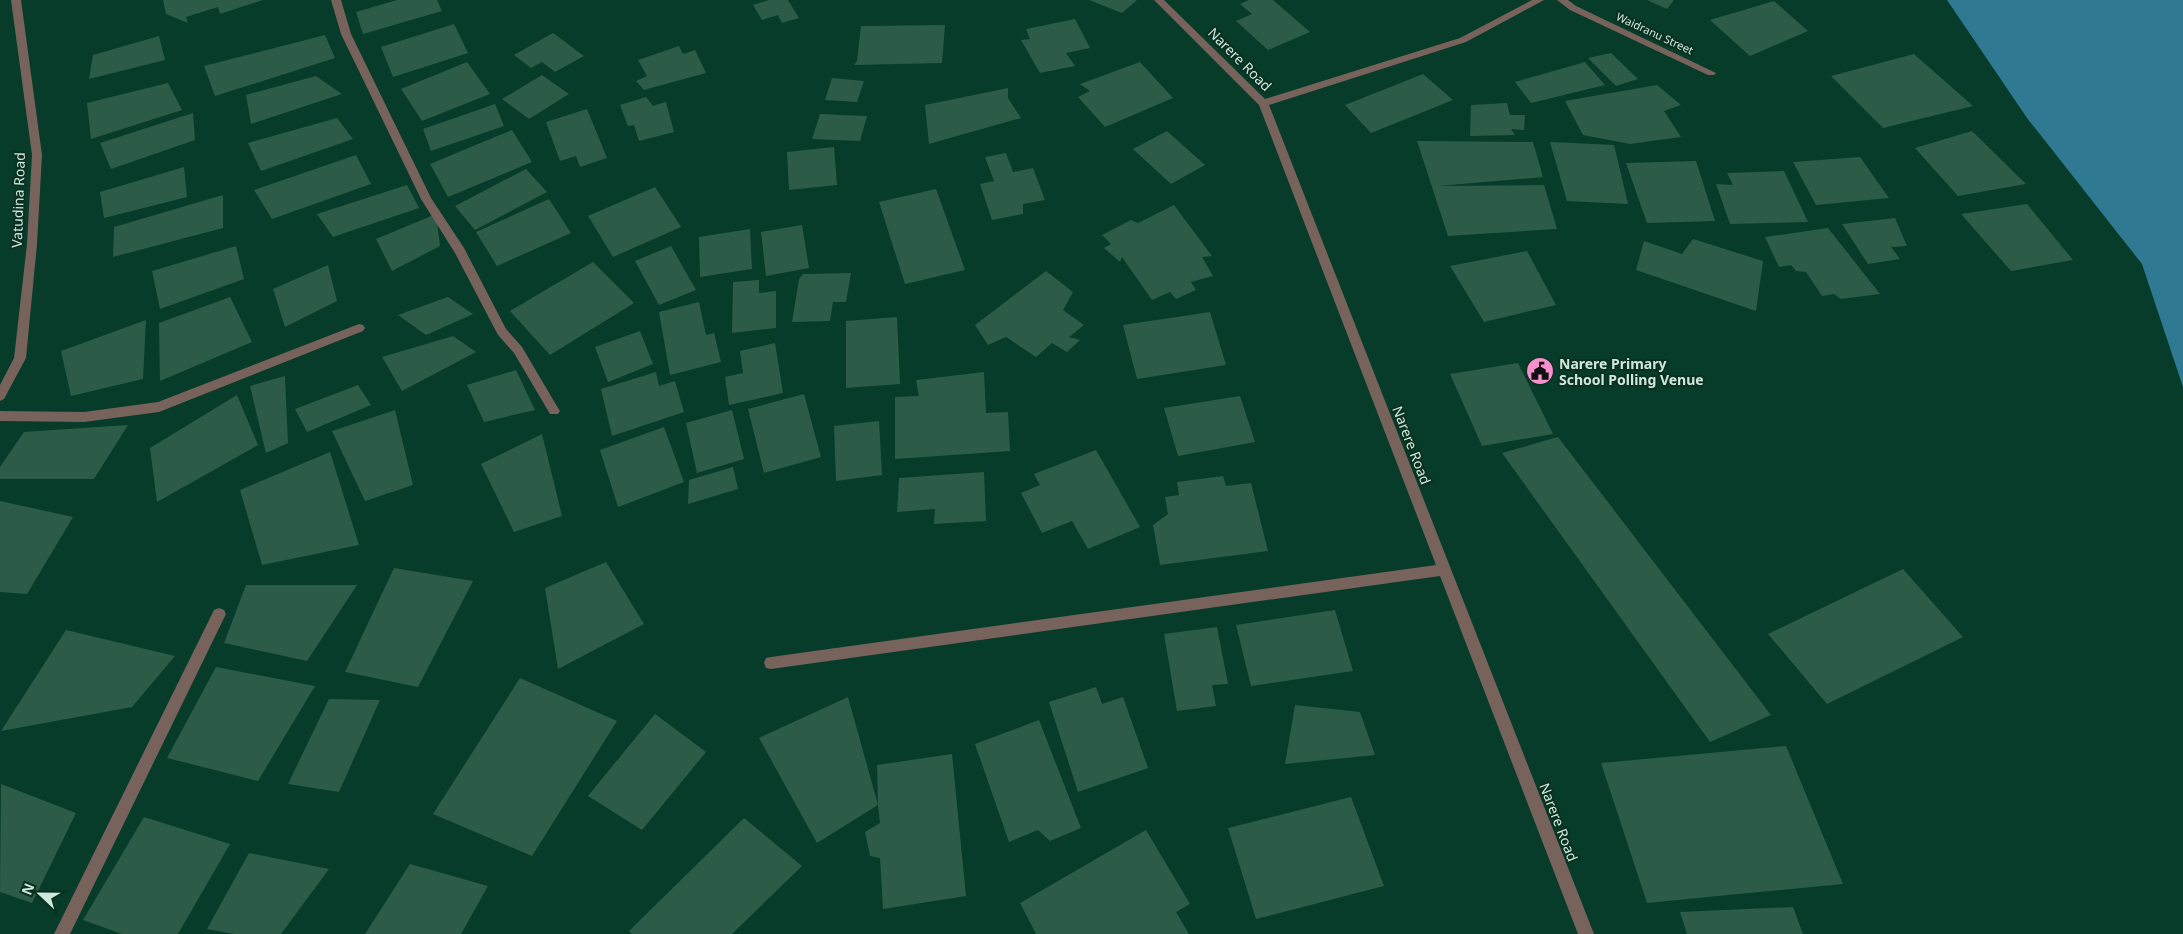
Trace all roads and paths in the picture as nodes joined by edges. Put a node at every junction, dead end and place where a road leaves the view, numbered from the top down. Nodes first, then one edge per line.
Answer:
1 (16, 0) edge
2 (336, 0) edge
3 (1159, 0) edge
4 (1539, 0) edge
5 (1562, 0) edge
6 (1711, 73) dead end
7 (1263, 103) junction
8 (359, 328) dead end
9 (0, 396) edge
10 (554, 411) dead end
11 (0, 416) edge
12 (1444, 570) junction
13 (219, 614) dead end
14 (771, 662) dead end
15 (62, 934) edge
16 (1586, 934) edge

1 - 9 street, Vatudina Road
2 - 10 street
3 - 7 street, Narere Road
4 - 7 street
5 - 6 street, Waidranu Street
7 - 12 street, Narere Road
8 - 11 street
12 - 14 street
12 - 16 street, Narere Road
13 - 15 street

